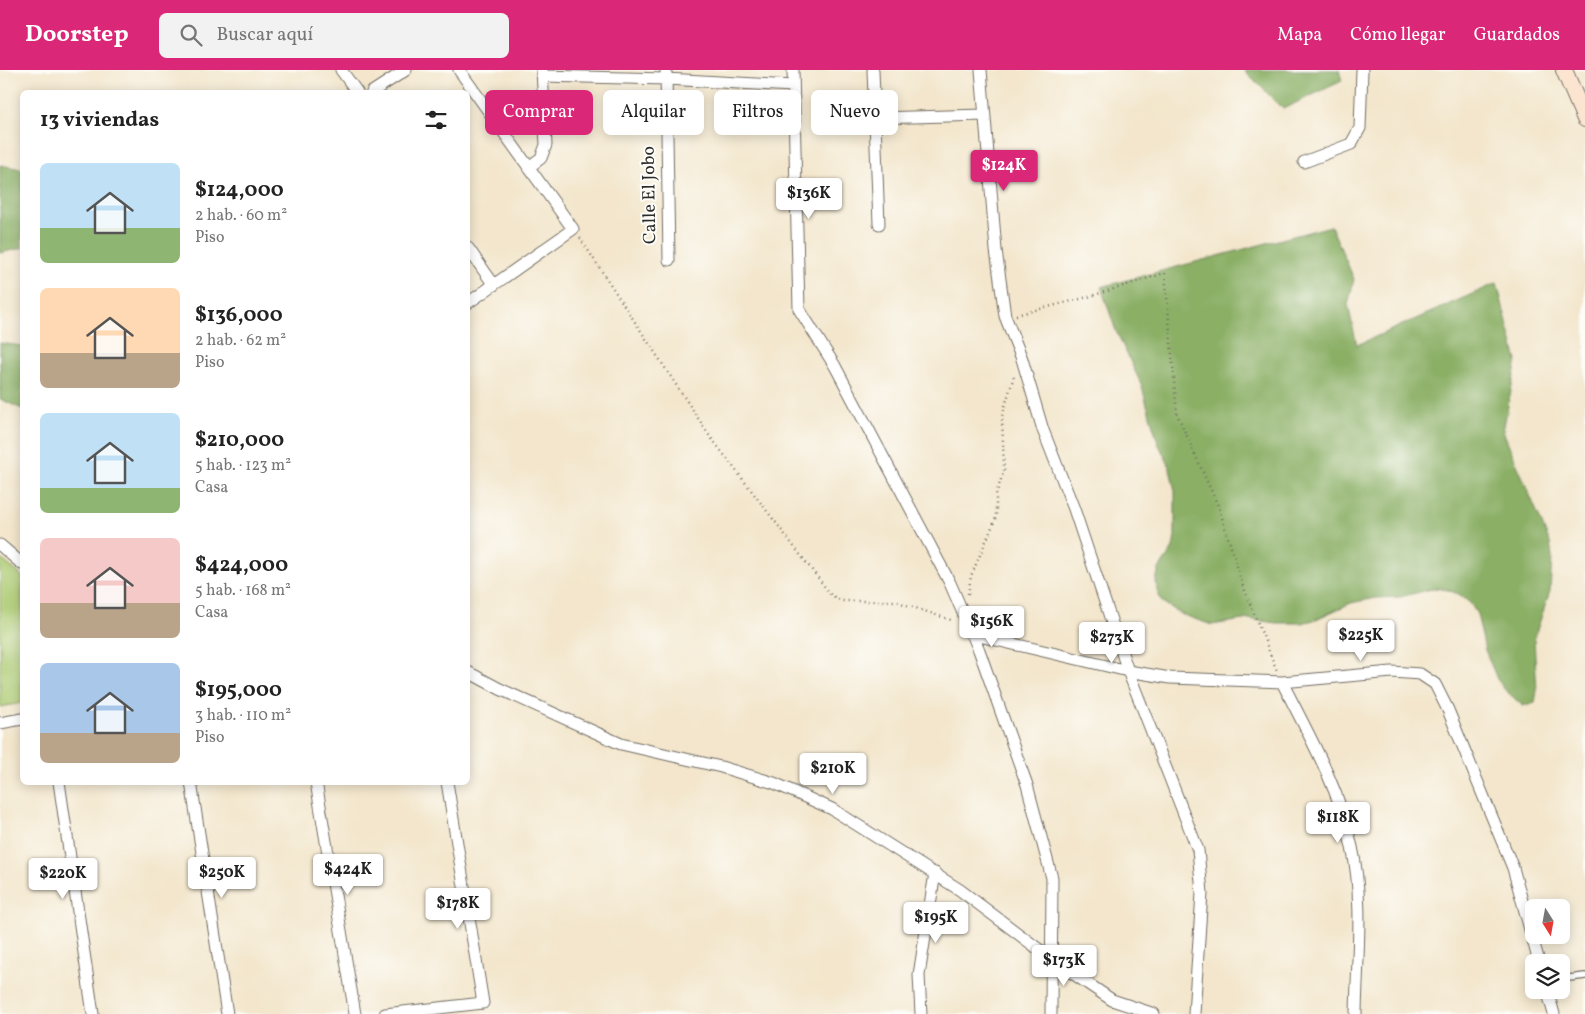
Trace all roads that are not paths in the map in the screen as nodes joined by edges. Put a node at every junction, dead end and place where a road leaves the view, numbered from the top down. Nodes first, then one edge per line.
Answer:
1 (341, 70) edge
2 (406, 70) edge
3 (458, 70) edge
4 (793, 70) edge
5 (873, 70) edge
6 (980, 70) edge
7 (1362, 70) edge
8 (1564, 70) edge
9 (541, 72) edge
10 (666, 74) edge
11 (793, 86) junction
12 (356, 90) edge
13 (375, 90) edge
14 (874, 90) edge
15 (984, 115) junction
16 (898, 117) edge
17 (1585, 119) edge
18 (876, 135) edge
19 (1304, 162) dead end
20 (529, 167) junction
21 (878, 224) dead end
22 (470, 251) edge
23 (669, 260) dead end
24 (494, 284) junction
25 (470, 302) edge
26 (0, 545) edge
27 (20, 562) edge
28 (970, 630) junction
29 (1128, 671) junction
30 (470, 673) edge
31 (1282, 682) junction
32 (20, 719) edge
33 (0, 723) edge
34 (59, 785) edge
35 (191, 785) edge
36 (317, 785) edge
37 (447, 785) edge
38 (935, 873) junction
39 (1537, 954) edge
40 (1053, 960) junction
41 (1585, 976) edge
42 (1570, 978) edge
43 (1550, 999) edge
44 (93, 1014) edge
45 (227, 1014) edge
46 (355, 1014) edge
47 (385, 1014) edge
48 (921, 1014) edge
49 (1051, 1014) edge
50 (1154, 1014) edge
51 (1194, 1014) edge
52 (1356, 1014) edge
53 (1554, 1014) edge

1 - 12 street
2 - 13 street
3 - 20 street
4 - 11 street
5 - 14 street
6 - 15 street
7 - 19 street
8 - 17 street
9 - 10 street
9 - 20 street
10 - 11 street
10 - 23 street, Calle El Jobo
11 - 28 street
15 - 16 street
15 - 29 street
18 - 21 street
20 - 24 street
22 - 24 street
24 - 25 street
26 - 27 street
28 - 29 street
28 - 40 street
29 - 31 street
29 - 51 street
30 - 38 street
31 - 39 street
31 - 52 street
32 - 33 street
34 - 44 street
35 - 45 street
36 - 46 street
37 - 47 street
38 - 40 street
38 - 48 street
40 - 49 street
40 - 50 street
41 - 42 lane
43 - 53 street

